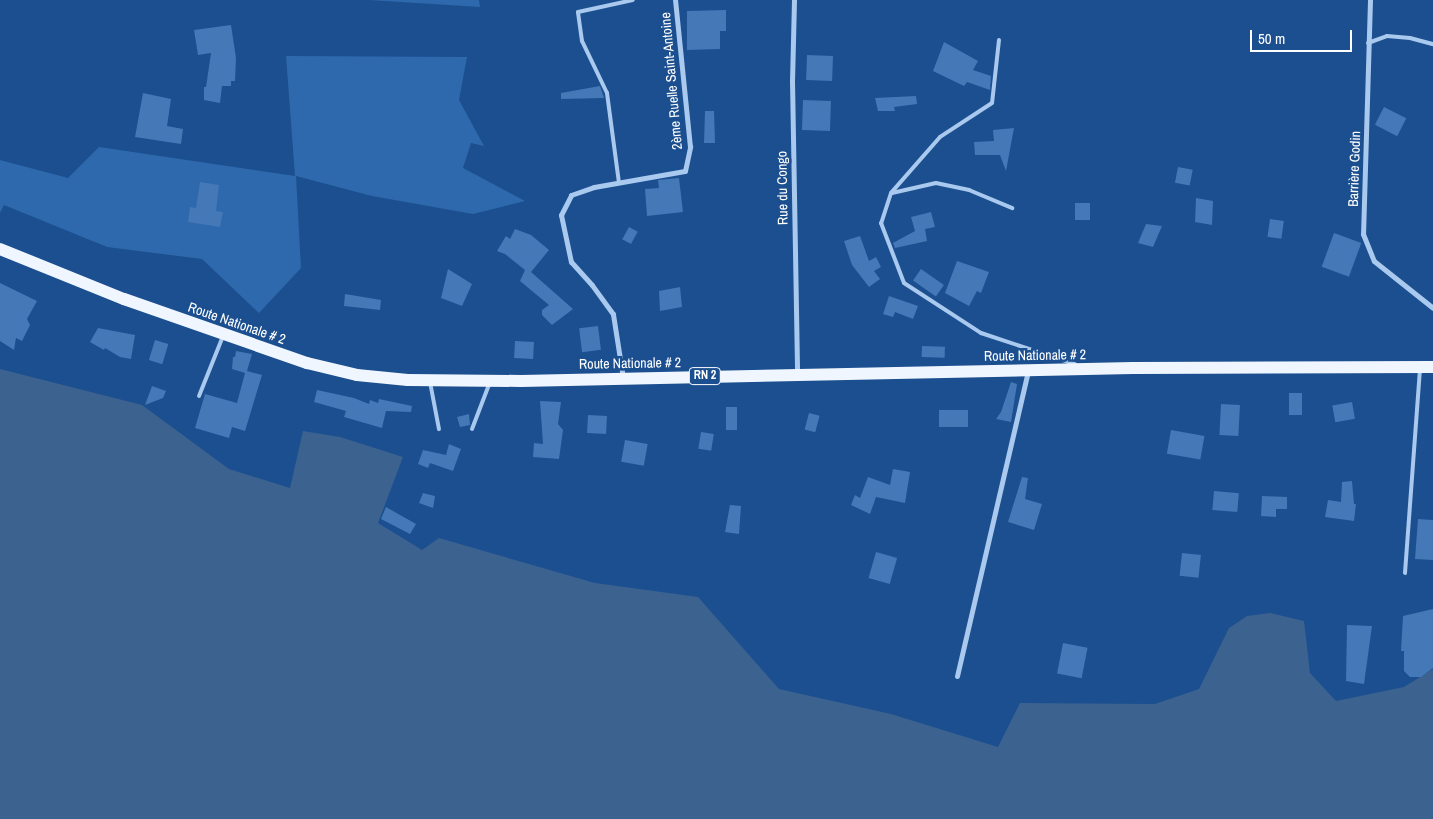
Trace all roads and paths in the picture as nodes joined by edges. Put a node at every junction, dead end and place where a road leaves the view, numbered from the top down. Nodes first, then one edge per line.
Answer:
1 (633, 0) edge
2 (675, 0) edge
3 (794, 0) edge
4 (1370, 0) edge
5 (998, 40) dead end
6 (1368, 43) junction
7 (1433, 44) edge
8 (619, 183) junction
9 (891, 193) junction
10 (1012, 208) dead end
11 (0, 249) edge
12 (1433, 308) edge
13 (224, 334) junction
14 (1427, 367) edge
15 (1089, 369) junction
16 (1028, 370) junction
17 (797, 375) junction
18 (623, 378) junction
19 (430, 381) junction
20 (490, 381) junction
21 (199, 396) dead end
22 (439, 429) dead end
23 (472, 429) dead end
24 (1405, 573) dead end
25 (957, 676) dead end

1 - 8 lane
2 - 8 street, 2ème Ruelle Saint-Antoine
3 - 17 street, Rue du Congo
4 - 6 street, Barrière Godin
5 - 9 lane
6 - 7 lane
6 - 12 street, Barrière Godin
8 - 18 street, 2ème Ruelle Saint-Antoine
9 - 10 lane
9 - 15 lane
11 - 13 main road, Route Nationale # 2 / RN 2
13 - 19 main road, Route Nationale # 2 / RN 2
13 - 21 lane
14 - 15 main road, Route Nationale # 2 / RN 2
14 - 24 lane
15 - 16 main road, Route Nationale # 2 / RN 2
16 - 17 main road, Route Nationale # 2 / RN 2
16 - 25 street
17 - 18 main road, Route Nationale # 2 / RN 2
18 - 20 main road, Route Nationale # 2 / RN 2
19 - 20 main road, Route Nationale # 2 / RN 2
19 - 22 lane
20 - 23 lane

